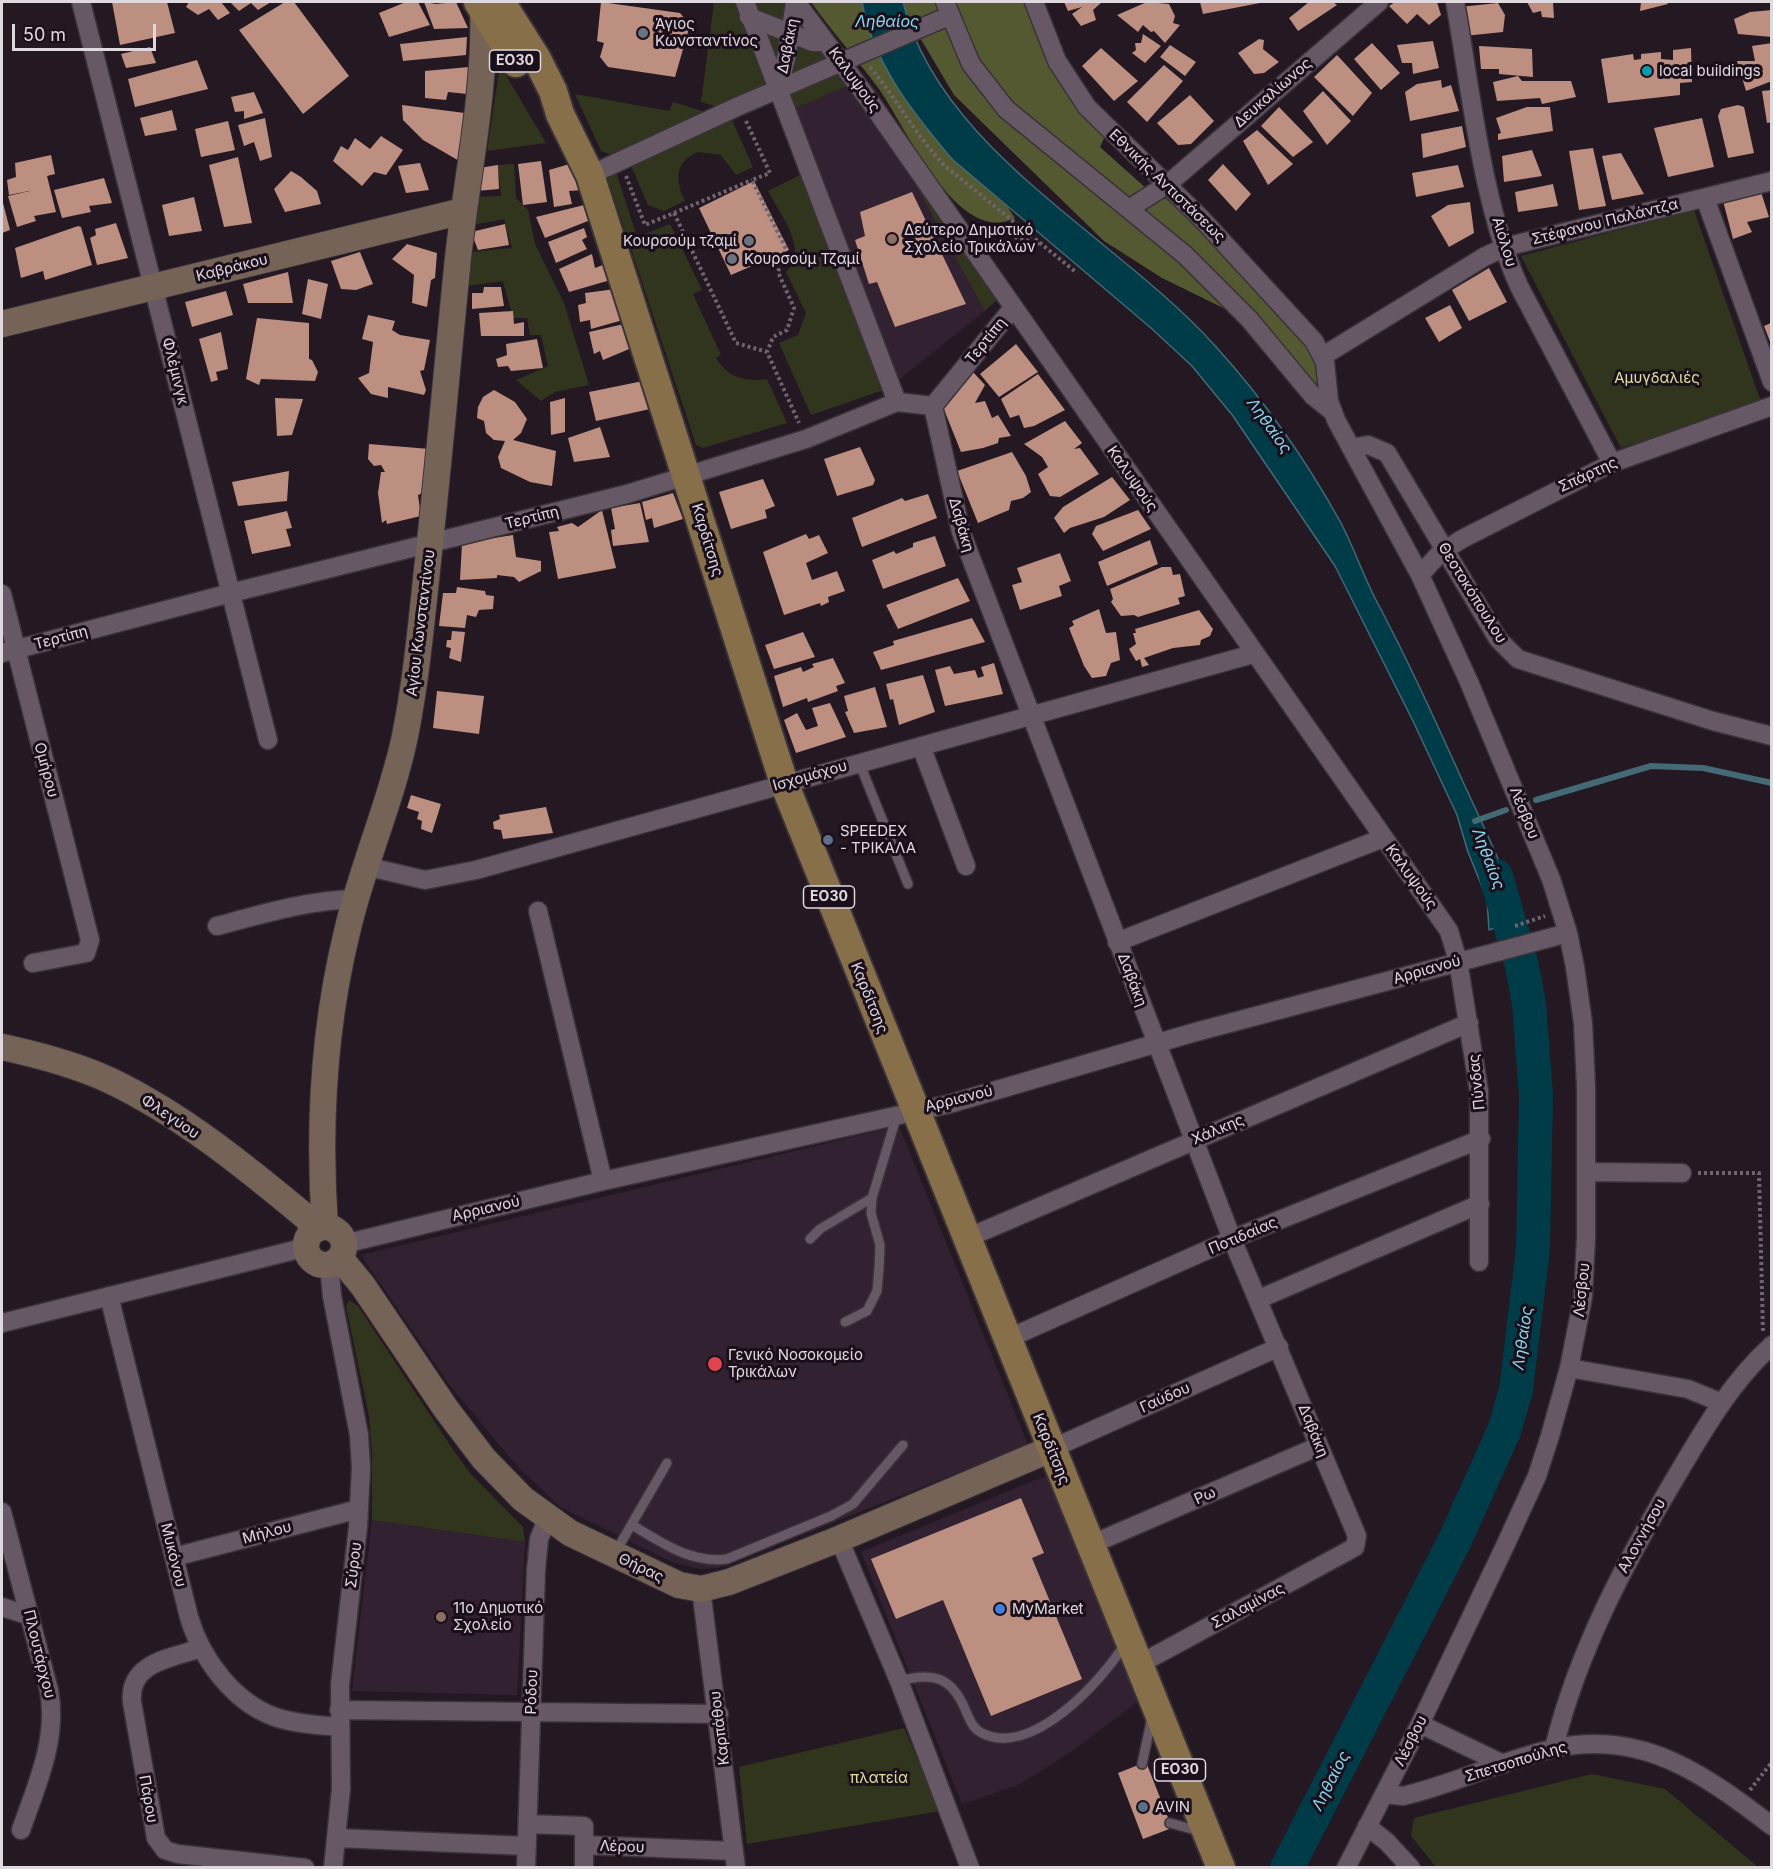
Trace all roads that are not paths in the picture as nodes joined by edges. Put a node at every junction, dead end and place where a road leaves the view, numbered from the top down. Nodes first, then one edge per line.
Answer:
1 (81, 2) edge
2 (514, 2) edge
3 (796, 2) edge
4 (1034, 2) edge
5 (1379, 2) edge
6 (1455, 2) edge
7 (487, 4) edge
8 (947, 8) edge
9 (747, 9) edge
10 (519, 29) junction
11 (791, 34) junction
12 (826, 42) junction
13 (842, 62) junction
14 (778, 90) junction
15 (560, 114) junction
16 (590, 175) junction
17 (1772, 181) edge
18 (1168, 184) junction
19 (1705, 198) junction
20 (1130, 208) junction
21 (463, 211) junction
22 (1505, 247) junction
23 (154, 287) junction
24 (1010, 303) junction
25 (2, 324) edge
26 (1323, 356) junction
27 (1772, 382) edge
28 (897, 402) junction
29 (933, 406) junction
30 (1772, 406) edge
31 (1333, 412) junction
32 (1351, 448) junction
33 (1612, 463) junction
34 (687, 477) junction
35 (430, 543) junction
36 (1444, 549) junction
37 (1420, 575) junction
38 (231, 592) junction
39 (2, 594) edge
40 (8, 652) edge
41 (1253, 654) junction
42 (1030, 717) junction
43 (1772, 736) edge
44 (268, 740) dead end
45 (921, 746) junction
46 (859, 762) junction
47 (784, 783) junction
48 (1383, 838) junction
49 (365, 866) junction
50 (966, 866) dead end
51 (908, 884) dead end
52 (356, 899) junction
53 (538, 911) dead end
54 (217, 926) dead end
55 (1564, 934) junction
56 (1117, 942) junction
57 (1458, 961) junction
58 (33, 963) dead end
59 (1469, 1023) junction
60 (1156, 1044) junction
61 (2, 1047) edge
62 (905, 1112) junction
63 (1481, 1139) junction
64 (1193, 1141) junction
65 (1586, 1172) junction
66 (1682, 1173) road end
67 (603, 1181) junction
68 (872, 1198) junction
69 (1480, 1204) junction
70 (967, 1238) junction
71 (810, 1239) dead end
72 (1232, 1239) junction
73 (327, 1245) junction
74 (1479, 1262) dead end
75 (109, 1296) junction
76 (1259, 1299) junction
77 (844, 1322) dead end
78 (2, 1323) edge
79 (1007, 1339) junction
80 (1279, 1347) junction
81 (1769, 1348) edge
82 (1569, 1368) junction
83 (1722, 1403) junction
84 (903, 1445) dead end
85 (1319, 1446) junction
86 (1051, 1449) junction
87 (667, 1464) dead end
88 (359, 1509) junction
89 (2, 1512) edge
90 (547, 1519) junction
91 (632, 1525) junction
92 (839, 1539) junction
93 (1356, 1544) joint
94 (1090, 1545) junction
95 (614, 1555) junction
96 (174, 1557) junction
97 (701, 1588) junction
98 (2, 1607) edge
99 (30, 1616) junction
100 (201, 1648) junction
101 (1132, 1653) junction
102 (898, 1680) junction
103 (1154, 1706) junction
104 (531, 1713) junction
105 (719, 1714) junction
106 (339, 1718) junction
107 (1420, 1724) junction
108 (1554, 1748) junction
109 (1142, 1764) dead end
110 (1503, 1764) junction
111 (1384, 1794) junction
112 (1170, 1823) dead end
113 (528, 1824) junction
114 (1367, 1826) junction
115 (1772, 1826) edge
116 (21, 1830) dead end
117 (336, 1838) junction
118 (584, 1845) junction
119 (527, 1846) junction
120 (1212, 1856) edge
121 (735, 1859) edge
122 (305, 1868) edge
123 (333, 1868) edge
124 (526, 1868) edge
125 (584, 1868) edge
126 (970, 1868) edge
127 (1346, 1868) edge
128 (1411, 1868) edge

1 - 23 street, Φλέμινγκ
2 - 10 main road
3 - 11 street, Δαβάκη
3 - 12 street, Καλυψούς
4 - 18 street, Εθνικής Αντιστάσεως
5 - 18 street, Δευκαλίωνος
6 - 22 street, Αιόλου
7 - 10 main road, ΕΟ30
7 - 15 main road, ΕΟ30
7 - 21 street, Αγίου Κωνσταντίνου
8 - 13 street
8 - 20 street
9 - 11 street
9 - 14 street, Δαβάκη
10 - 15 main road, ΕΟ30
11 - 12 street
11 - 14 street, Δαβάκη
12 - 13 street, Καλυψούς
13 - 14 street
13 - 24 street, Καλυψούς
14 - 16 street
14 - 28 street, Δαβάκη
15 - 16 main road, Καρδίτσης / ΕΟ30
16 - 34 main road, Καρδίτσης / ΕΟ30
17 - 19 street, Στέφανου Παλάντζα
18 - 20 street, Δευκαλίωνος
18 - 26 street, Εθνικής Αντιστάσεως
19 - 22 street, Στέφανου Παλάντζα
19 - 27 street
20 - 31 street
21 - 23 street, Καβράκου
21 - 35 street, Αγίου Κωνσταντίνου
22 - 26 street, Στέφανου Παλάντζα
22 - 33 street, Αιόλου
23 - 25 street, Καβράκου
23 - 38 street, Φλέμινγκ
24 - 29 street, Τερτίπη
24 - 41 street, Καλυψούς
26 - 31 street
28 - 29 street, Τερτίπη
28 - 34 street, Τερτίπη
29 - 42 street, Δαβάκη
30 - 33 street, Σπάρτης
31 - 32 street, Λέσβου
32 - 36 street, Θεοτοκόπουλου
32 - 37 street, Λέσβου
33 - 36 street, Σπάρτης
34 - 35 street, Τερτίπη
34 - 47 main road, Καρδίτσης / ΕΟ30
35 - 38 street, Τερτίπη
35 - 49 street, Αγίου Κωνσταντίνου
36 - 37 street, Σπάρτης
36 - 43 street, Θεοτοκόπουλου
37 - 55 street, Λέσβου
38 - 40 street, Τερτίπη
38 - 44 street, Φλέμινγκ
39 - 40 street, Ομήρου
40 - 58 street, Ομήρου
41 - 42 street, Ισχομάχου
41 - 48 street, Καλυψούς
42 - 45 street, Ισχομάχου
42 - 56 street, Δαβάκη
45 - 46 street, Ισχομάχου
45 - 50 street
46 - 47 street, Ισχομάχου
46 - 51 lane
47 - 49 street, Ισχομάχου
47 - 62 main road, Καρδίτσης / ΕΟ30
48 - 56 street
48 - 57 street, Καλυψούς
49 - 52 street, Αγίου Κωνσταντίνου
52 - 54 street
52 - 73 street, Αγίου Κωνσταντίνου
53 - 67 street
55 - 57 street, Αρριανού
55 - 65 street, Λέσβου
56 - 60 street, Δαβάκη
57 - 59 street, Πύνδας
57 - 60 street, Αρριανού
59 - 63 street, Πύνδας
59 - 64 street, Χάλκης
60 - 62 street, Αρριανού
60 - 64 street, Δαβάκη
61 - 73 street, Φλεγύου
62 - 67 street, Αρριανού
62 - 68 lane
62 - 70 main road, Καρδίτσης / ΕΟ30
63 - 69 street, Πύνδας
63 - 72 street, Ποτιδαίας
64 - 70 street, Χάλκης
64 - 72 street, Δαβάκη
65 - 66 street
65 - 82 street, Λέσβου
67 - 73 street, Αρριανού
68 - 71 lane
68 - 77 lane
69 - 74 street, Πύνδας
69 - 76 street
70 - 79 main road, Καρδίτσης / ΕΟ30
72 - 76 street, Δαβάκη
72 - 79 street, Ποτιδαίας
73 - 75 street, Αρριανού
73 - 88 street, Σύρου
73 - 90 street, Θήρας
75 - 78 street, Αρριανού
75 - 96 street, Μυκόνου
76 - 80 street, Δαβάκη
79 - 86 main road, Καρδίτσης / ΕΟ30
80 - 85 street, Δαβάκη
80 - 86 street, Γαύδου
81 - 83 street, Αλοννήσου
82 - 83 street
82 - 107 street, Λέσβου
83 - 108 street, Αλοννήσου
84 - 91 lane
85 - 93 street, Δαβάκη
85 - 94 street, Ρω
86 - 92 street, Θήρας
86 - 94 main road, Καρδίτσης / ΕΟ30
87 - 91 lane
88 - 96 street, Μήλου
88 - 106 street, Σύρου
89 - 99 street, Πλουτάρχου
90 - 95 street, Θήρας
90 - 104 street, Ρόδου
91 - 95 lane
92 - 97 street, Θήρας
92 - 102 street
93 - 101 street, Σαλαμίνας
94 - 101 main road, Καρδίτσης / ΕΟ30
95 - 97 street, Θήρας
96 - 100 street, Μυκόνου
97 - 105 street, Καρπάθου
98 - 99 street
99 - 116 street, Πλουτάρχου
100 - 106 street, Μυκόνου
100 - 122 street, Πάρου
101 - 102 lane
101 - 103 main road, Καρδίτσης / ΕΟ30
102 - 126 street
103 - 109 lane
103 - 120 main road, Καρδίτσης / ΕΟ30
104 - 105 street, Μυκόνου
104 - 106 street, Μυκόνου
104 - 113 street, Ρόδου
105 - 121 street, Καρπάθου
106 - 117 street, Σύρου
107 - 110 street
107 - 111 street, Λέσβου
108 - 110 street, Σπετσοπούλης
108 - 115 street, Σπετσοπούλης
110 - 111 street, Σπετσοπούλης
111 - 114 street, Λέσβου
112 - 120 lane
113 - 118 street, Λέρου
113 - 119 street, Ρόδου
114 - 127 street, Λέσβου
114 - 128 street
117 - 119 street
117 - 123 street, Σύρου
118 - 121 street, Λέρου
118 - 125 street
119 - 124 street, Ρόδου

